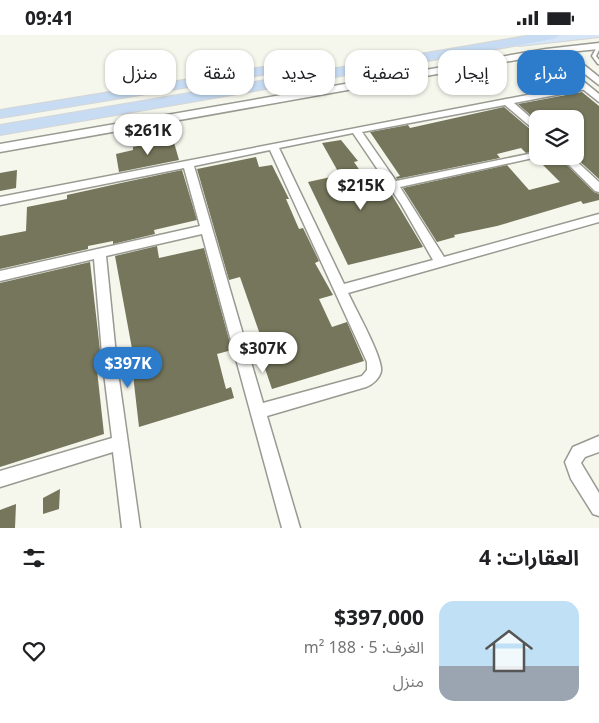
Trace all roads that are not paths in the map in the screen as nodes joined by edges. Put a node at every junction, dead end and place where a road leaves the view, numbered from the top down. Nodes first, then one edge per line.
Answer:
1 (481, 35) edge
2 (554, 35) edge
3 (595, 35) edge
4 (515, 42) junction
5 (599, 46) edge
6 (576, 50) edge
7 (517, 57) edge
8 (517, 63) edge
9 (599, 63) edge
10 (585, 70) edge
11 (599, 82) edge
12 (585, 88) edge
13 (543, 95) edge
14 (599, 99) edge
15 (508, 102) junction
16 (0, 114) edge
17 (529, 122) edge
18 (356, 129) junction
19 (0, 130) edge
20 (0, 148) edge
21 (274, 148) junction
22 (0, 157) edge
23 (529, 157) edge
24 (188, 164) junction
25 (574, 165) edge
26 (394, 185) junction
27 (599, 188) edge
28 (0, 201) edge
29 (599, 218) edge
30 (206, 229) junction
31 (100, 253) junction
32 (440, 261) junction
33 (0, 276) edge
34 (341, 290) junction
35 (258, 411) junction
36 (119, 443) junction
37 (599, 444) edge
38 (0, 479) edge
39 (599, 508) edge
40 (130, 528) edge
41 (291, 528) edge

1 - 16 highway
2 - 4 highway
3 - 4 main road
4 - 19 highway
5 - 6 street
5 - 9 lane
7 - 20 street
8 - 22 street
10 - 11 street
12 - 14 street
13 - 15 street
15 - 17 street
15 - 18 street
18 - 21 street
18 - 26 street
21 - 24 street
21 - 34 street
23 - 26 street
24 - 28 street
24 - 30 street
25 - 27 street
26 - 32 street
29 - 32 street
30 - 31 street
30 - 35 street
31 - 33 street
31 - 36 street
32 - 34 street
34 - 35 street
35 - 41 street
36 - 38 street
36 - 40 street
37 - 39 street

